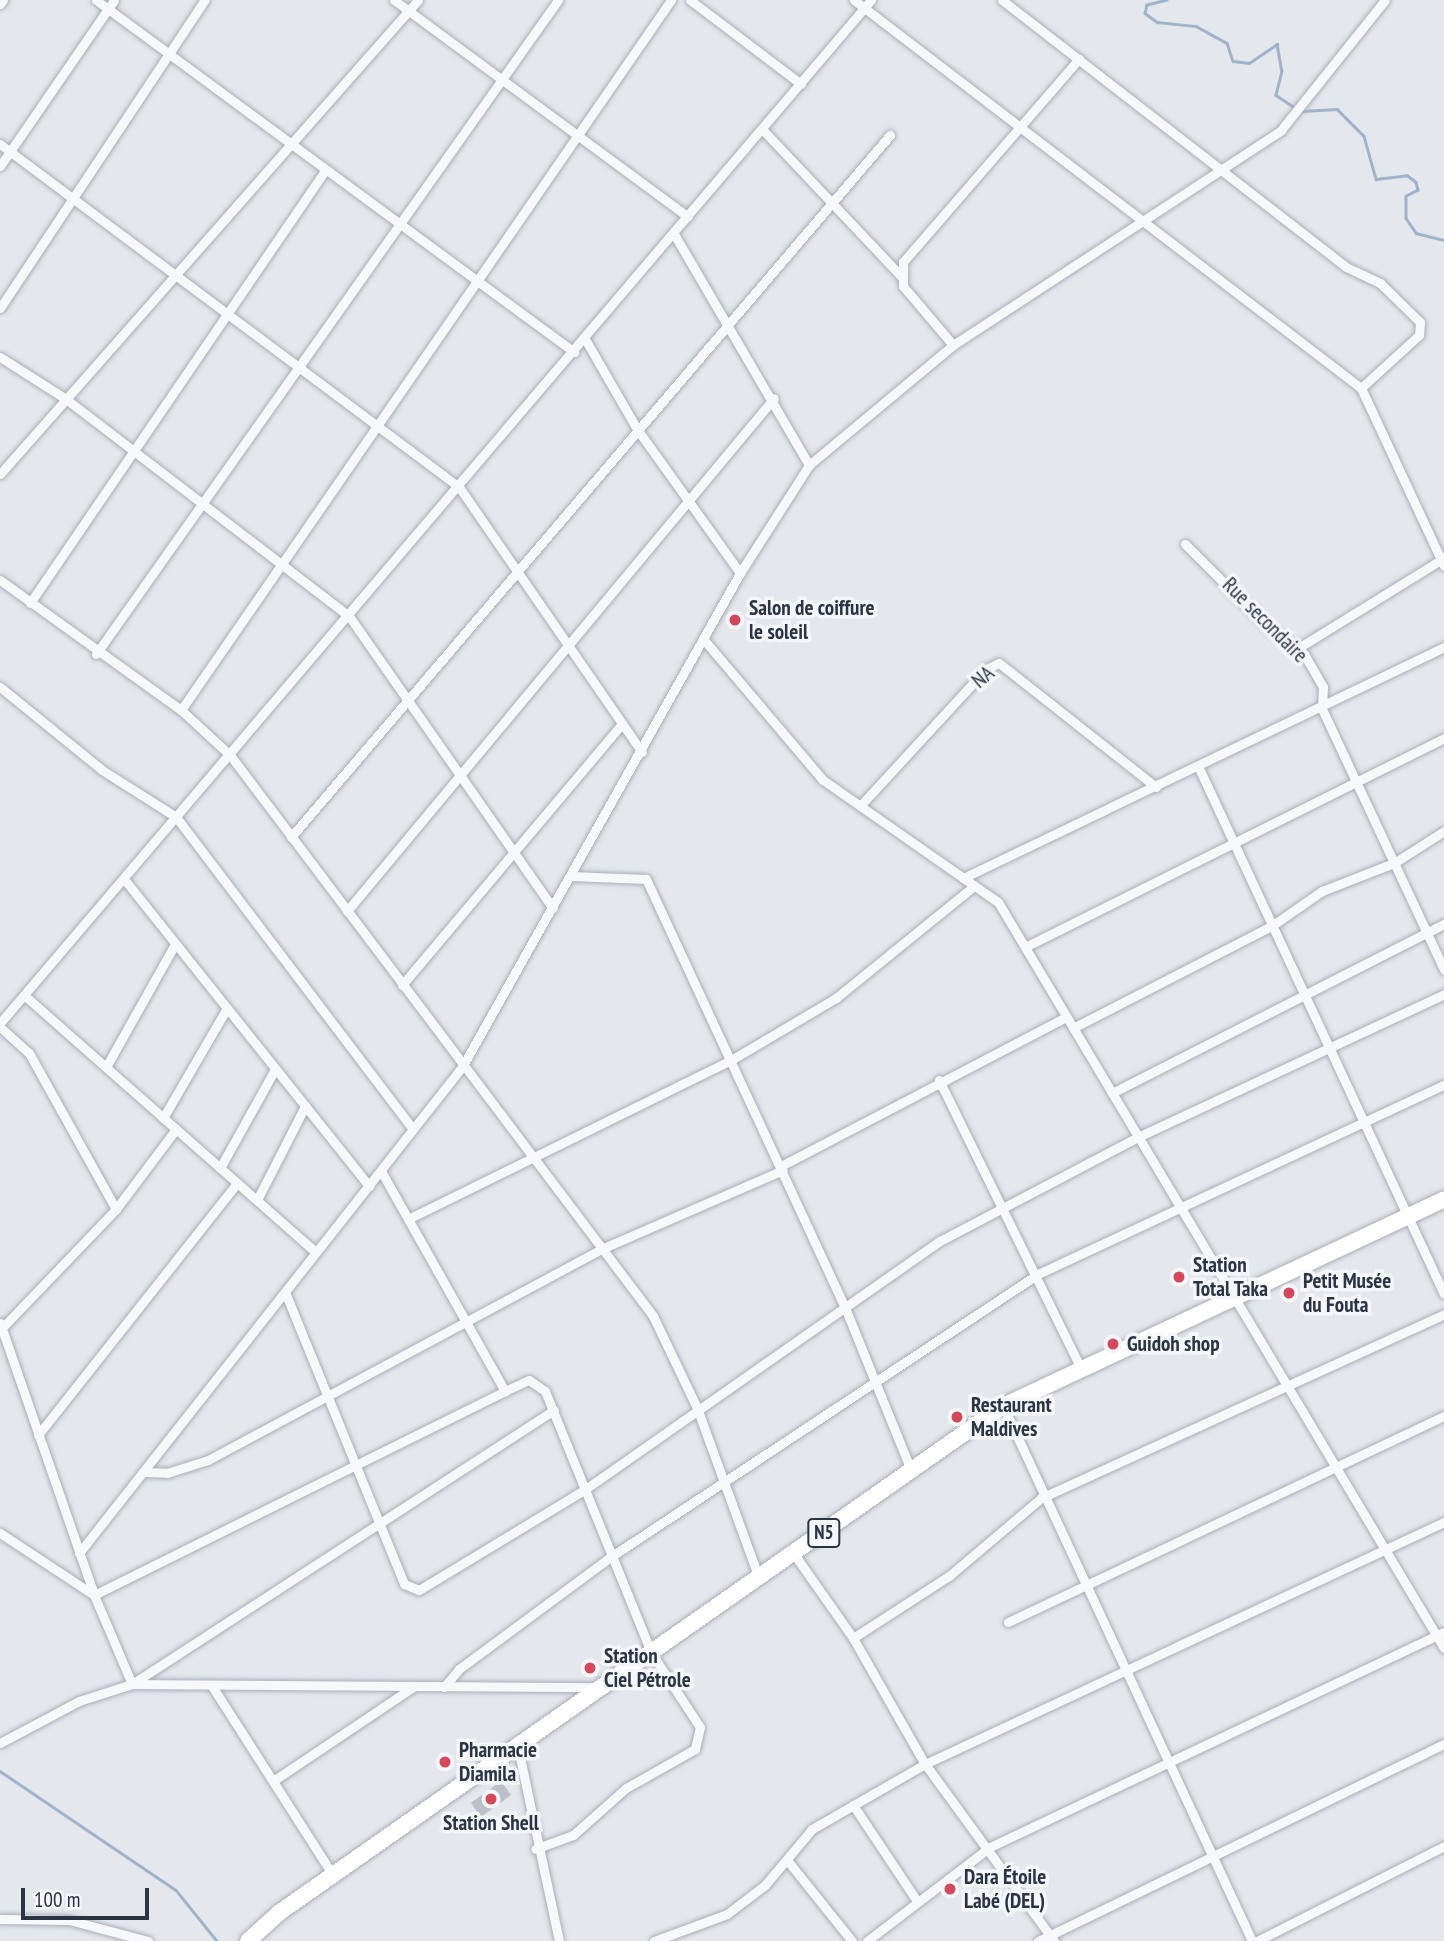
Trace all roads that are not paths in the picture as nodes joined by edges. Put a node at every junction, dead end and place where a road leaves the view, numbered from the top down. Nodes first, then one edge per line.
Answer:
1 (96, 0) edge
2 (205, 0) edge
3 (394, 0) edge
4 (418, 0) edge
5 (558, 0) edge
6 (671, 0) edge
7 (691, 0) edge
8 (854, 0) edge
9 (871, 0) edge
10 (1002, 0) edge
11 (1385, 0) edge
12 (111, 4) edge
13 (864, 8) junction
14 (409, 11) junction
15 (169, 54) junction
16 (1079, 59) junction
17 (502, 80) junction
18 (801, 83) junction
19 (762, 129) junction
20 (1018, 130) junction
21 (577, 135) junction
22 (890, 135) dead end
23 (0, 144) edge
24 (292, 144) junction
25 (10, 151) junction
26 (0, 166) edge
27 (1221, 167) junction
28 (326, 169) junction
29 (74, 197) junction
30 (832, 200) junction
31 (688, 217) junction
32 (1141, 219) junction
33 (400, 224) junction
34 (674, 233) junction
35 (178, 273) junction
36 (901, 276) junction
37 (477, 281) junction
38 (0, 307) edge
39 (229, 311) junction
40 (728, 318) junction
41 (585, 339) junction
42 (953, 345) junction
43 (574, 352) junction
44 (0, 357) edge
45 (300, 366) junction
46 (1361, 388) junction
47 (774, 398) junction
48 (66, 399) junction
49 (377, 425) junction
50 (637, 429) junction
51 (133, 452) junction
52 (809, 465) junction
53 (0, 474) edge
54 (459, 488) junction
55 (691, 497) junction
56 (202, 505) junction
57 (1185, 544) dead end
58 (1443, 561) edge
59 (280, 565) junction
60 (518, 573) junction
61 (740, 573) junction
62 (0, 580) edge
63 (30, 603) junction
64 (349, 616) junction
65 (705, 641) junction
66 (568, 645) junction
67 (1444, 647) edge
68 (1295, 650) junction
69 (96, 654) junction
70 (0, 687) edge
71 (407, 702) junction
72 (1322, 709) junction
73 (181, 710) junction
74 (622, 724) junction
75 (1444, 738) edge
76 (642, 752) junction
77 (230, 755) junction
78 (1198, 766) junction
79 (459, 776) junction
80 (1358, 786) junction
81 (1156, 787) junction
82 (860, 806) junction
83 (176, 817) junction
84 (1444, 831) edge
85 (291, 837) junction
86 (1236, 846) junction
87 (514, 852) junction
88 (1394, 863) junction
89 (572, 876) junction
90 (963, 878) junction
91 (124, 879) junction
92 (974, 886) junction
93 (553, 908) junction
94 (347, 911) junction
95 (1444, 924) edge
96 (1273, 925) junction
97 (1427, 933) junction
98 (176, 944) junction
99 (1025, 947) junction
100 (1444, 970) edge
101 (402, 985) junction
102 (1305, 991) junction
103 (1444, 994) edge
104 (24, 995) junction
105 (227, 1008) junction
106 (1066, 1017) junction
107 (0, 1025) edge
108 (1073, 1028) junction
109 (1331, 1046) junction
110 (731, 1060) junction
111 (106, 1067) junction
112 (462, 1067) junction
113 (275, 1069) junction
114 (939, 1080) junction
115 (1444, 1085) edge
116 (1112, 1093) junction
117 (305, 1106) junction
118 (163, 1118) junction
119 (1365, 1120) junction
120 (176, 1129) junction
121 (413, 1129) junction
122 (1140, 1136) junction
123 (531, 1158) junction
124 (220, 1168) junction
125 (782, 1168) junction
126 (381, 1171) junction
127 (237, 1183) junction
128 (369, 1186) junction
129 (1444, 1199) edge
130 (257, 1200) junction
131 (1003, 1204) junction
132 (1181, 1206) junction
133 (116, 1209) junction
134 (1409, 1215) junction
135 (408, 1219) junction
136 (601, 1249) junction
137 (316, 1252) junction
138 (1038, 1274) junction
139 (285, 1292) junction
140 (1444, 1294) edge
141 (1233, 1296) junction
142 (846, 1310) junction
143 (1444, 1314) edge
144 (1, 1325) edge
145 (468, 1325) junction
146 (1080, 1367) junction
147 (873, 1382) junction
148 (1287, 1386) junction
149 (505, 1391) junction
150 (328, 1401) junction
151 (1003, 1406) junction
152 (697, 1408) junction
153 (554, 1410) junction
154 (1444, 1416) edge
155 (38, 1435) junction
156 (354, 1464) junction
157 (1335, 1465) junction
158 (911, 1470) junction
159 (143, 1472) junction
160 (720, 1482) junction
161 (584, 1490) junction
162 (1041, 1498) junction
163 (1444, 1522) edge
164 (380, 1528) junction
165 (0, 1533) edge
166 (1383, 1547) junction
167 (79, 1553) junction
168 (794, 1554) junction
169 (609, 1558) junction
170 (759, 1578) junction
171 (1086, 1588) junction
172 (94, 1595) junction
173 (1007, 1622) dead end
174 (1440, 1634) edge
175 (853, 1638) junction
176 (1444, 1648) edge
177 (652, 1654) junction
178 (1125, 1672) junction
179 (132, 1684) junction
180 (212, 1686) junction
181 (414, 1686) junction
182 (444, 1687) junction
183 (604, 1687) junction
184 (0, 1742) edge
185 (1444, 1744) edge
186 (518, 1748) junction
187 (1168, 1761) junction
188 (925, 1764) junction
189 (273, 1781) junction
190 (853, 1805) junction
191 (1444, 1846) edge
192 (990, 1847) junction
193 (535, 1849) junction
194 (1211, 1853) junction
195 (788, 1860) junction
196 (333, 1875) junction
197 (917, 1901) junction
198 (0, 1919) edge
199 (1052, 1938) edge
200 (658, 1940) edge
201 (148, 1941) edge
202 (248, 1941) edge
203 (559, 1941) edge
204 (852, 1941) edge
205 (867, 1941) edge
206 (1038, 1941) edge
207 (1255, 1941) edge

1 - 12 street
2 - 15 street
3 - 14 street
4 - 14 street
5 - 17 street
6 - 21 street
7 - 18 street
8 - 13 street
9 - 13 street
10 - 16 street
11 - 27 street
12 - 15 street
12 - 25 street
13 - 18 street
13 - 20 street
14 - 17 street
14 - 24 street
15 - 24 street
15 - 29 street
16 - 20 street
16 - 27 street
17 - 21 street
17 - 33 street
18 - 19 street
19 - 30 street
19 - 31 street
20 - 32 street
20 - 36 street
21 - 31 street
21 - 37 street
22 - 30 street
23 - 25 street
24 - 28 street
24 - 35 street
25 - 26 street
25 - 29 street
27 - 32 street
27 - 46 street
28 - 33 street
28 - 39 street
29 - 35 street
29 - 38 street
30 - 36 street
30 - 40 street
31 - 34 street
32 - 42 street
32 - 46 street
33 - 37 street
33 - 45 street
34 - 40 street
34 - 41 street
35 - 39 street
35 - 48 street
36 - 42 street
37 - 43 street
37 - 49 street
39 - 45 street
39 - 51 street
40 - 47 street
40 - 50 street
41 - 43 street
41 - 50 street
42 - 52 street
43 - 54 street
44 - 48 street
45 - 49 street
45 - 56 street
46 - 58 street
47 - 52 street
47 - 55 street
48 - 51 street
48 - 53 street
49 - 54 street
49 - 59 street
50 - 55 street
50 - 60 street
51 - 56 street
51 - 63 street
52 - 61 street
54 - 60 street
54 - 64 street
55 - 61 street
55 - 66 street
56 - 59 street
56 - 69 street
57 - 68 street, Rue secondaire
58 - 68 street
59 - 64 street
59 - 73 street
60 - 66 street
60 - 71 street
61 - 65 street
62 - 63 street
63 - 69 street
64 - 71 street
64 - 77 street
65 - 76 street
65 - 82 street
66 - 74 street
66 - 79 street
67 - 72 street
68 - 72 street, Rue secondaire
69 - 73 street
70 - 83 street
71 - 79 street
71 - 85 street
72 - 78 street
72 - 80 street, Rue secondaire
73 - 77 street
74 - 76 street
74 - 87 street
75 - 80 street
76 - 89 street
77 - 83 street
77 - 85 street
78 - 81 street
78 - 86 street
79 - 87 street
79 - 94 street
80 - 86 street
80 - 88 street, Rue secondaire
81 - 82 street, NA
81 - 90 street
82 - 90 street
83 - 91 street
83 - 121 street
84 - 88 street
85 - 94 street
86 - 96 street
86 - 99 street
87 - 93 street
87 - 101 street
88 - 96 street
88 - 97 street, Rue secondaire
89 - 93 street
89 - 110 street
90 - 92 street
91 - 98 street
91 - 104 street
92 - 99 street
92 - 110 street
93 - 112 street
94 - 101 street
95 - 97 street
96 - 102 street
96 - 108 street
97 - 100 street, Rue secondaire
97 - 102 street
98 - 105 street
98 - 111 street
99 - 106 street
101 - 112 street
102 - 109 street
102 - 116 street
103 - 109 street
104 - 107 street
104 - 111 street
105 - 113 street
105 - 118 street
106 - 108 street
106 - 114 street
107 - 133 street
108 - 116 street
109 - 119 street
109 - 122 street
110 - 123 street
110 - 125 street
111 - 118 street
112 - 121 street
112 - 123 street
113 - 117 street
113 - 124 street
114 - 125 street
114 - 131 street
115 - 119 street
116 - 122 street
117 - 128 street
117 - 130 street
118 - 120 street
119 - 132 street
119 - 134 street
120 - 124 street
120 - 133 street
121 - 126 street
122 - 131 street
122 - 132 street
123 - 135 street
123 - 136 street
124 - 127 street
125 - 136 street
125 - 142 street
126 - 128 street
126 - 135 street
127 - 130 street
127 - 155 street
128 - 137 street
129 - 134 highway, N5
130 - 137 street
131 - 138 street
131 - 142 street
132 - 138 street
132 - 141 street
133 - 144 street
134 - 140 street
134 - 141 highway, N5
135 - 145 street
136 - 145 street
136 - 152 street
137 - 139 street
138 - 146 street
138 - 147 street
139 - 150 street
139 - 159 street
141 - 146 highway, N5
141 - 148 street
142 - 147 street
142 - 152 street
143 - 148 street
144 - 155 street
145 - 149 street
145 - 150 street
146 - 151 highway, N5
147 - 158 street
147 - 160 street
148 - 157 street
148 - 162 street
149 - 153 street
149 - 156 street
150 - 156 street
150 - 159 street
151 - 158 highway, N5
151 - 162 street
152 - 160 street
152 - 161 street
153 - 161 street
153 - 164 street
154 - 157 street
155 - 167 street
156 - 164 street
156 - 172 street
157 - 166 street
157 - 171 street
158 - 168 highway, N5
159 - 167 street
160 - 169 street
160 - 170 street
161 - 164 street
161 - 169 street
162 - 171 street
162 - 175 street
163 - 166 street
164 - 179 street
165 - 172 street
166 - 174 street
166 - 178 street
167 - 172 street
168 - 170 highway, N5
168 - 175 street
169 - 177 street
169 - 182 street
170 - 177 highway, N5
171 - 173 street
171 - 178 street
172 - 179 street
174 - 176 street
174 - 187 street
175 - 188 street
177 - 183 highway, N5
177 - 193 street
178 - 187 street
178 - 188 street
179 - 180 street
179 - 184 street
180 - 181 street
180 - 189 street
181 - 182 street
181 - 189 street
182 - 183 street
183 - 186 highway, N5
185 - 194 street
186 - 193 street
186 - 196 highway, N5
187 - 192 street
187 - 194 street
188 - 190 street
188 - 192 street
189 - 196 street
190 - 195 street
190 - 197 street
191 - 207 street
192 - 197 street
192 - 199 street
193 - 203 street
194 - 199 street
194 - 207 street
195 - 200 street
195 - 204 street
196 - 202 highway, N5
197 - 205 street
198 - 201 street
199 - 206 street

